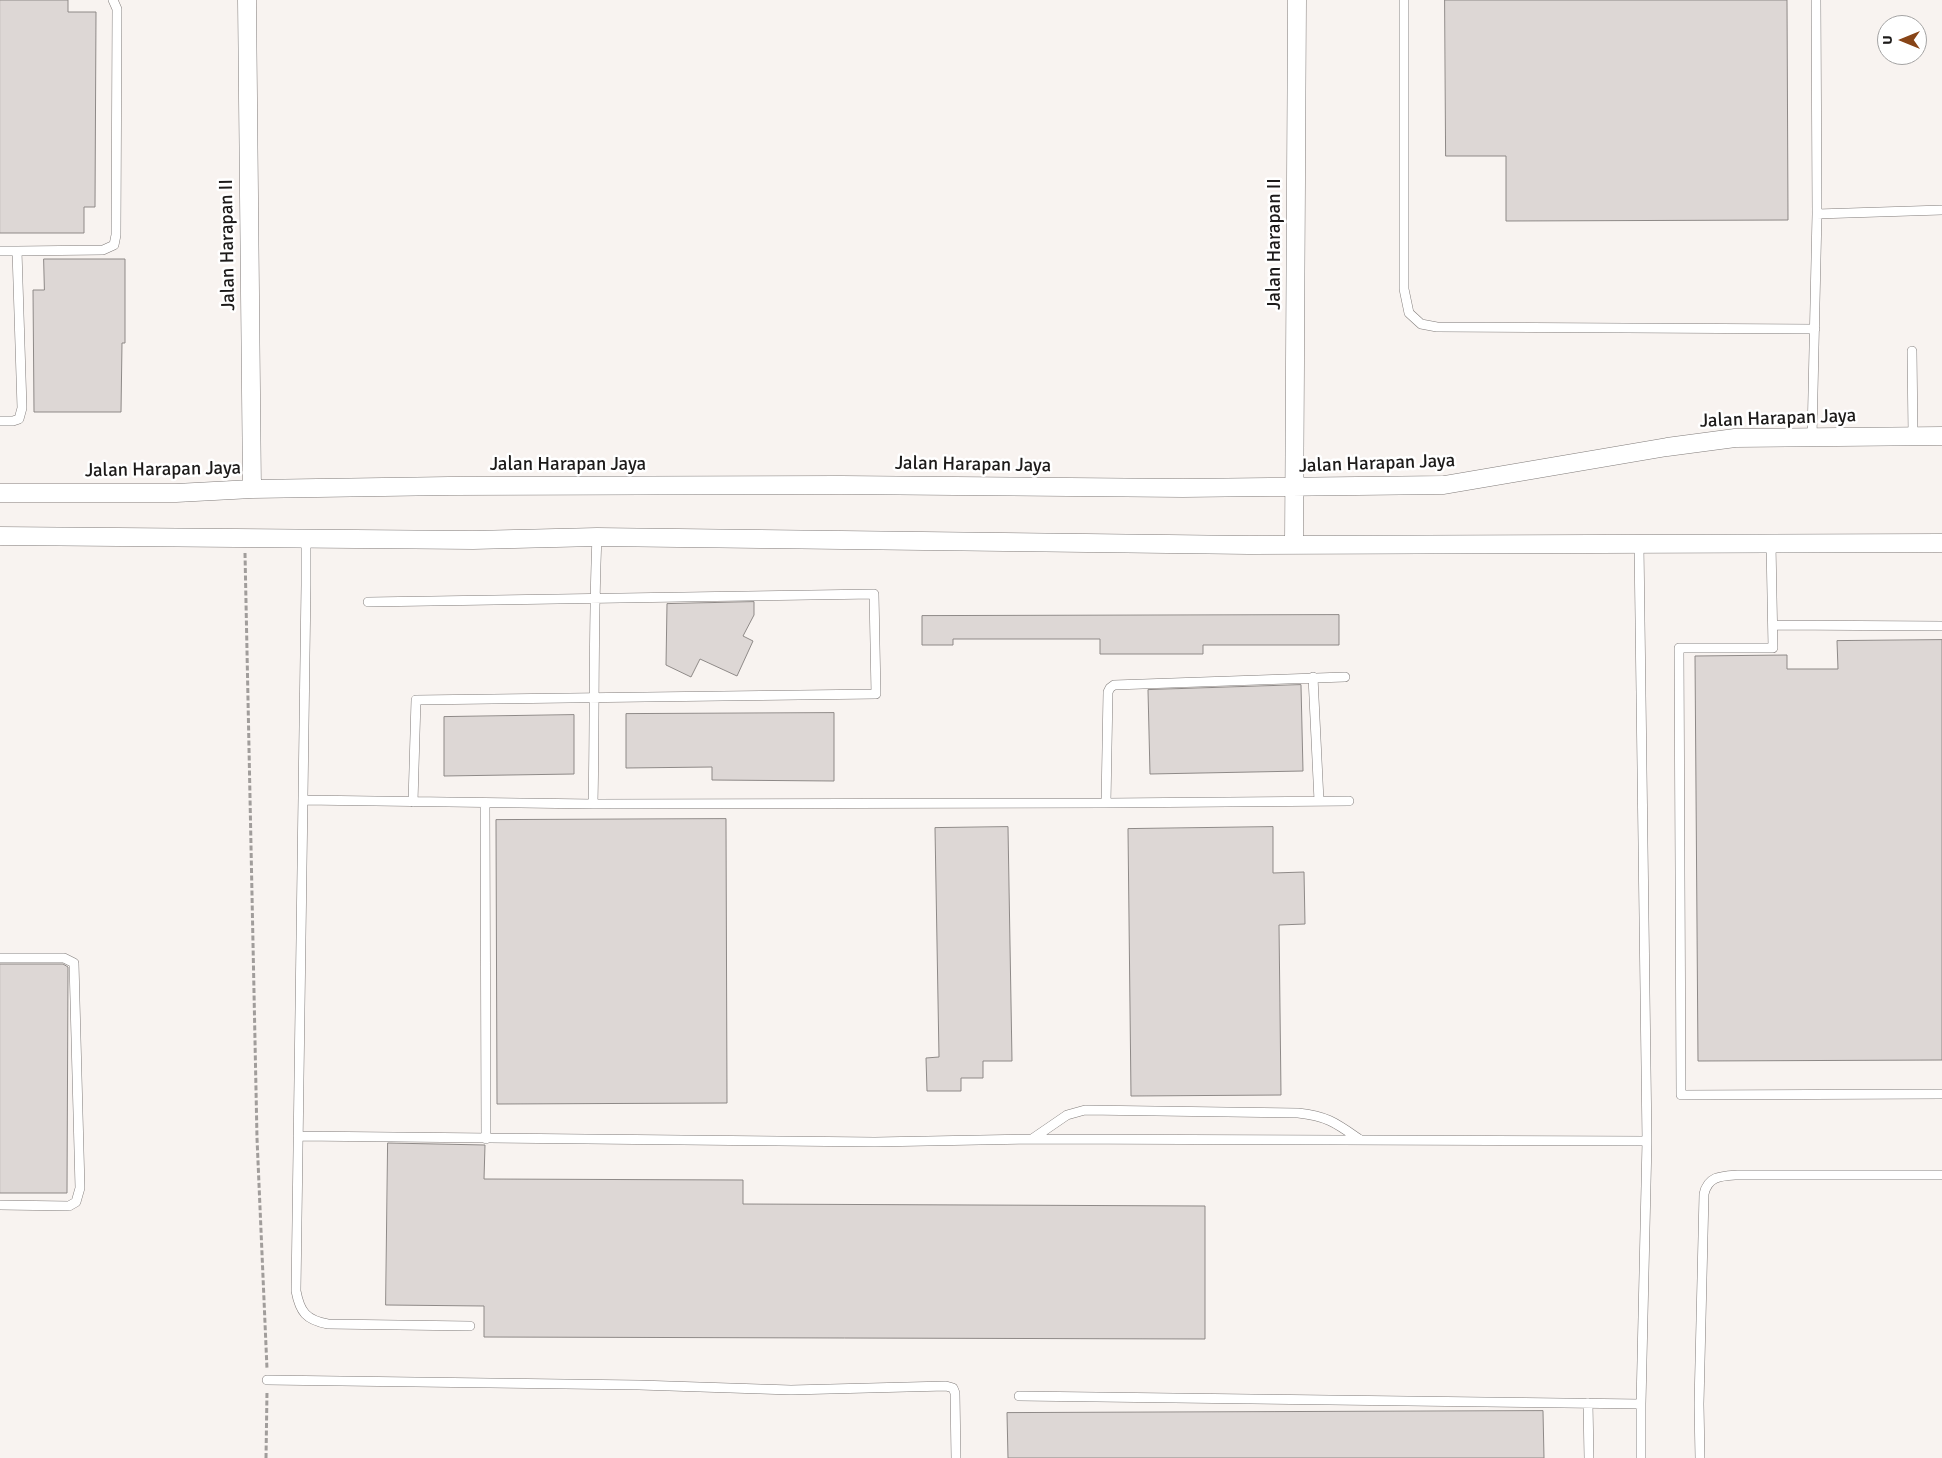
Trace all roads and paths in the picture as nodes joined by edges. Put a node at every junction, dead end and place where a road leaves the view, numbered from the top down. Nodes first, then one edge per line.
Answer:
1 (113, 0) edge
2 (247, 0) edge
3 (1297, 0) edge
4 (1404, 0) edge
5 (1816, 0) edge
6 (1942, 210) edge
7 (1817, 214) junction
8 (0, 251) edge
9 (17, 251) junction
10 (1814, 329) junction
11 (1912, 351) dead end
12 (0, 421) edge
13 (1913, 436) junction
14 (1942, 436) edge
15 (1812, 437) junction
16 (1296, 488) junction
17 (252, 489) junction
18 (0, 493) edge
19 (0, 536) edge
20 (244, 538) junction
21 (596, 538) junction
22 (306, 539) junction
23 (1294, 544) junction
24 (1771, 544) junction
25 (1942, 544) edge
26 (1639, 545) junction
27 (594, 599) junction
28 (368, 602) dead end
29 (1773, 625) junction
30 (1942, 626) edge
31 (1345, 677) dead end
32 (1314, 678) junction
33 (595, 697) junction
34 (303, 800) junction
35 (1319, 801) junction
36 (1349, 801) dead end
37 (413, 802) junction
38 (1106, 803) junction
39 (485, 804) junction
40 (593, 804) junction
41 (0, 958) edge
42 (1942, 1094) edge
43 (298, 1136) junction
44 (486, 1139) junction
45 (1032, 1139) junction
46 (1359, 1139) junction
47 (1647, 1141) junction
48 (1942, 1175) edge
49 (0, 1205) edge
50 (470, 1326) dead end
51 (267, 1380) junction
52 (1019, 1396) dead end
53 (1588, 1403) junction
54 (1641, 1404) junction
55 (266, 1458) edge
56 (956, 1458) edge
57 (1589, 1458) edge
58 (1641, 1458) edge
59 (1700, 1458) edge

1 - 9 lane
2 - 17 street, Jalan Harapan II
3 - 16 street, Jalan Harapan II
4 - 10 lane
5 - 7 lane
6 - 7 lane
7 - 10 lane
8 - 9 lane
9 - 12 lane
10 - 15 lane
11 - 13 lane
13 - 14 street, Jalan Harapan Jaya
13 - 15 street, Jalan Harapan Jaya
15 - 16 street, Jalan Harapan Jaya
16 - 17 street, Jalan Harapan Jaya
16 - 23 street, Jalan Harapan II
17 - 18 street, Jalan Harapan Jaya
19 - 20 street
20 - 22 street
20 - 51 path
21 - 22 street
21 - 23 street
21 - 27 lane
22 - 34 lane
23 - 26 street
24 - 25 street
24 - 26 street
24 - 29 lane
26 - 47 lane
27 - 28 lane
27 - 33 lane
27 - 33 lane
29 - 30 lane
29 - 42 lane
31 - 32 lane
32 - 35 lane
32 - 38 lane
33 - 37 lane
33 - 40 lane
34 - 37 lane
34 - 43 lane
35 - 36 lane
35 - 38 lane
37 - 39 lane
38 - 40 lane
39 - 40 lane
39 - 44 lane
41 - 49 lane
43 - 44 lane
43 - 50 lane
44 - 45 lane
45 - 46 lane
45 - 46 lane
46 - 47 lane
47 - 54 lane
48 - 59 lane
51 - 55 path
51 - 56 lane
52 - 53 lane
53 - 54 lane
53 - 57 lane
54 - 58 lane

